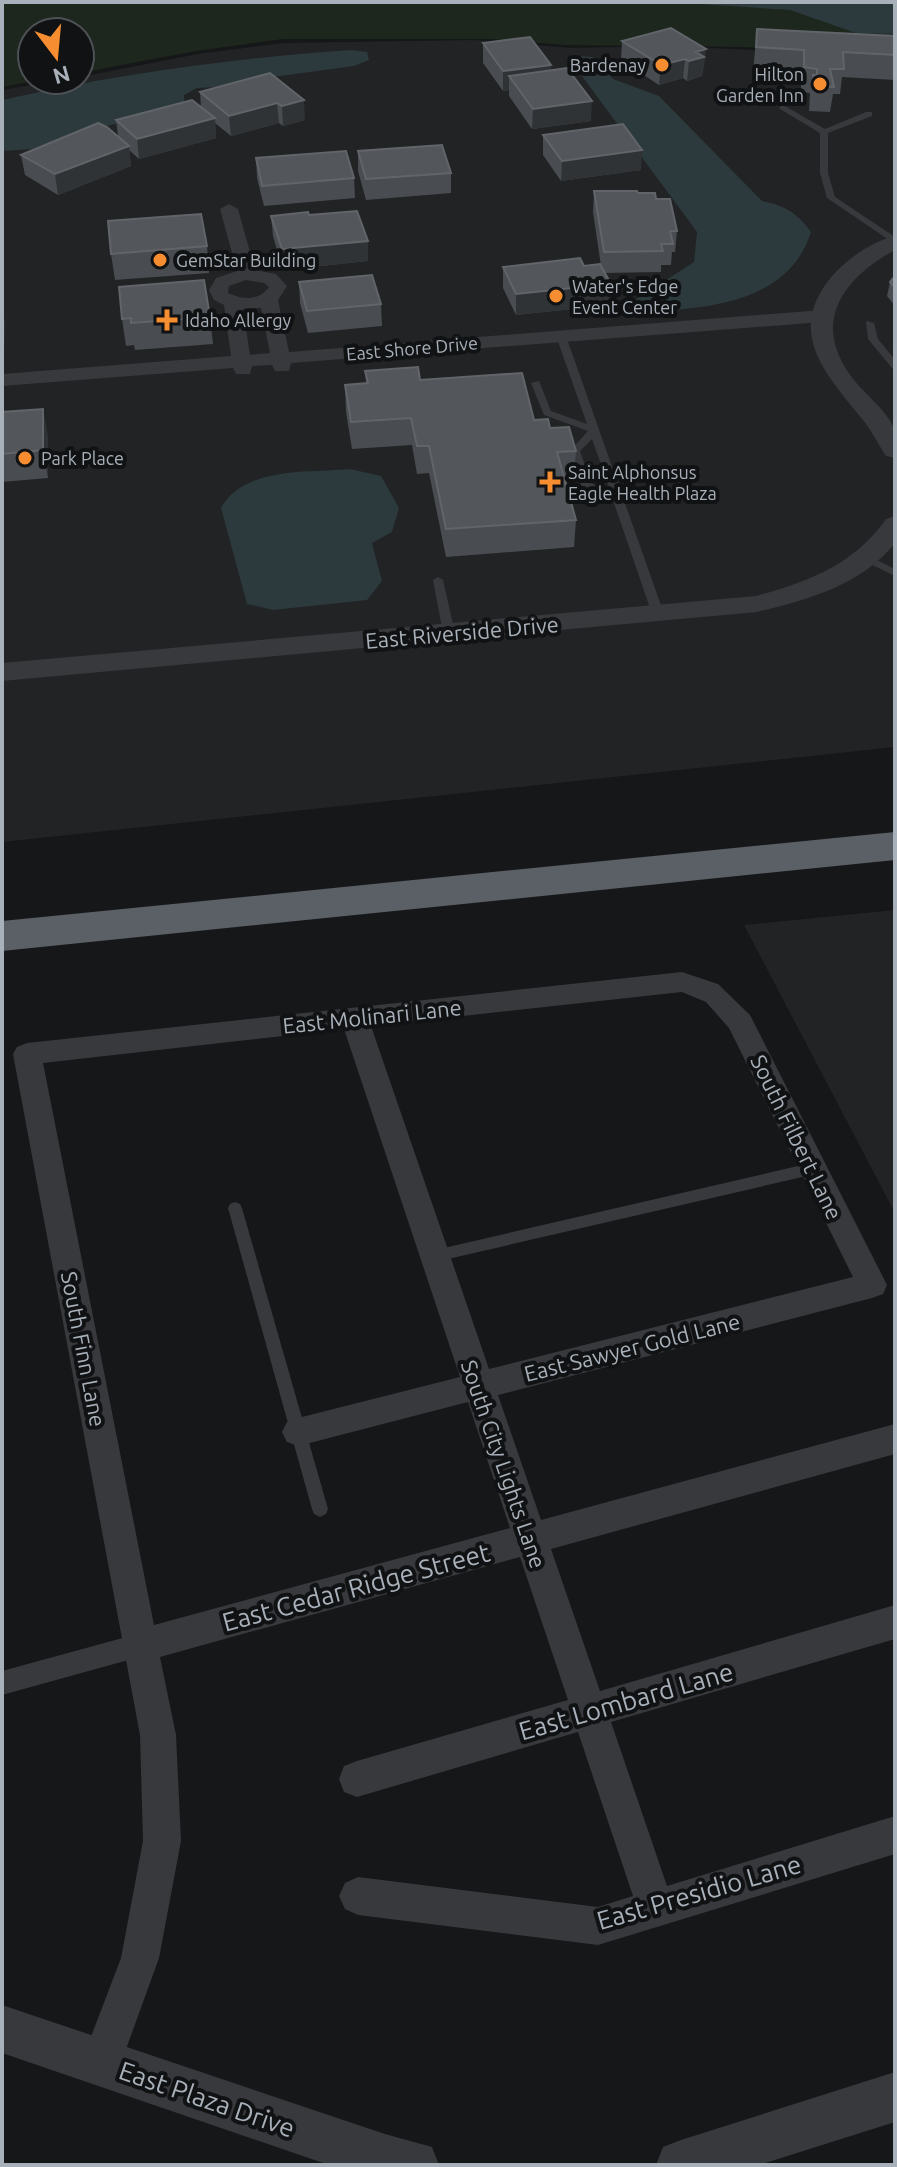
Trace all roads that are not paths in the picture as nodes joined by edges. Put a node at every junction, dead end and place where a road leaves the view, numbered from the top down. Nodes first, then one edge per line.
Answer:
1 (783, 107) dead end
2 (869, 114) dead end
3 (824, 132) junction
4 (229, 209) dead end
5 (895, 242) edge
6 (247, 274) junction
7 (269, 299) junction
8 (233, 302) junction
9 (820, 322) junction
10 (869, 323) dead end
11 (564, 341) junction
12 (282, 362) junction
13 (242, 366) junction
14 (895, 366) edge
15 (2, 380) edge
16 (536, 383) dead end
17 (2, 388) edge
18 (594, 430) junction
19 (895, 451) edge
20 (619, 501) junction
21 (895, 524) edge
22 (866, 558) junction
23 (895, 573) edge
24 (438, 580) dead end
25 (658, 614) junction
26 (449, 633) junction
27 (2, 672) edge
28 (895, 846) edge
29 (2, 936) edge
30 (715, 993) joint
31 (354, 1018) junction
32 (27, 1054) joint
33 (811, 1169) junction
34 (235, 1208) dead end
35 (435, 1256) junction
36 (872, 1285) joint
37 (478, 1386) junction
38 (298, 1432) junction
39 (895, 1439) edge
40 (320, 1509) dead end
41 (529, 1539) junction
42 (895, 1622) edge
43 (141, 1645) junction
44 (2, 1683) edge
45 (588, 1711) junction
46 (357, 1779) dead end
47 (895, 1835) edge
48 (358, 1896) dead end
49 (656, 1908) junction
50 (2, 2029) edge
51 (101, 2063) junction
52 (895, 2097) edge
53 (414, 2165) edge
54 (681, 2165) edge

1 - 3 lane
2 - 3 lane
3 - 5 lane
4 - 6 street
5 - 9 street
6 - 7 street
6 - 8 street
7 - 8 street
7 - 12 street
8 - 13 street
9 - 11 street, East Shore Drive
9 - 19 street
10 - 14 lane
11 - 12 street, East Shore Drive
11 - 18 lane
12 - 13 street, East Shore Drive
13 - 15 street, East Shore Drive
13 - 17 street, East Shore Drive
16 - 18 lane
18 - 20 lane
18 - 20 lane
20 - 25 lane
21 - 22 street, East Riverside Drive
22 - 23 lane
22 - 25 street, East Riverside Drive
24 - 26 lane
25 - 26 street, East Riverside Drive
26 - 27 street, East Riverside Drive
28 - 29 highway
30 - 31 street, East Molinari Lane
30 - 33 street, South Filbert Lane
31 - 32 street, East Molinari Lane
31 - 35 street, South City Lights Lane
32 - 43 street, South Finn Lane
33 - 35 lane
33 - 36 street, South Filbert Lane
34 - 38 lane
35 - 37 street, South City Lights Lane
36 - 37 street, East Sawyer Gold Lane
37 - 38 street, East Sawyer Gold Lane
37 - 41 street, South City Lights Lane
38 - 40 lane
39 - 41 street, East Cedar Ridge Street
41 - 43 street, East Cedar Ridge Street
41 - 45 street, South City Lights Lane
42 - 45 street, East Lombard Lane
43 - 44 street
43 - 51 street, South Finn Lane
45 - 46 street, East Lombard Lane
45 - 49 street, South City Lights Lane
47 - 49 street, East Presidio Lane
48 - 49 street, East Presidio Lane
50 - 51 street, East Plaza Drive
51 - 53 street, East Plaza Drive
52 - 54 street

